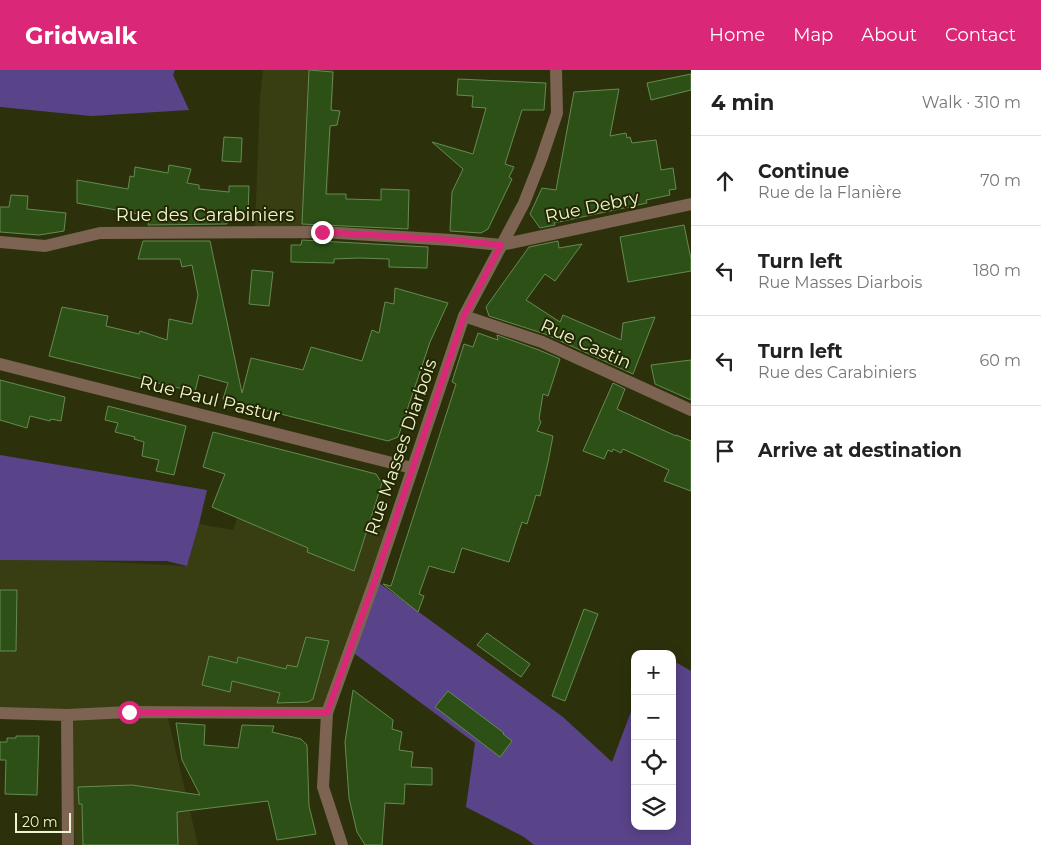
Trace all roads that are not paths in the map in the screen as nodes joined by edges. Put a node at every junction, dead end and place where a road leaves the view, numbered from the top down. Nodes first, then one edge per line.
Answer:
1 (556, 70) edge
2 (691, 204) edge
3 (0, 242) edge
4 (501, 245) junction
5 (464, 316) junction
6 (0, 364) edge
7 (691, 410) edge
8 (412, 468) junction
9 (327, 713) junction
10 (0, 714) edge
11 (67, 715) junction
12 (68, 845) edge
13 (342, 845) edge

1 - 4 street, Rue Masses Diarbois
2 - 4 street, Rue Debry
3 - 4 street, Rue des Carabiniers
4 - 5 street, Rue Masses Diarbois
5 - 7 street, Rue Castin
5 - 8 street, Rue Masses Diarbois
6 - 8 street, Rue Paul Pastur
8 - 9 street, Rue Masses Diarbois
9 - 11 street
9 - 13 street, Rue Masses Diarbois
10 - 11 street
11 - 12 street

